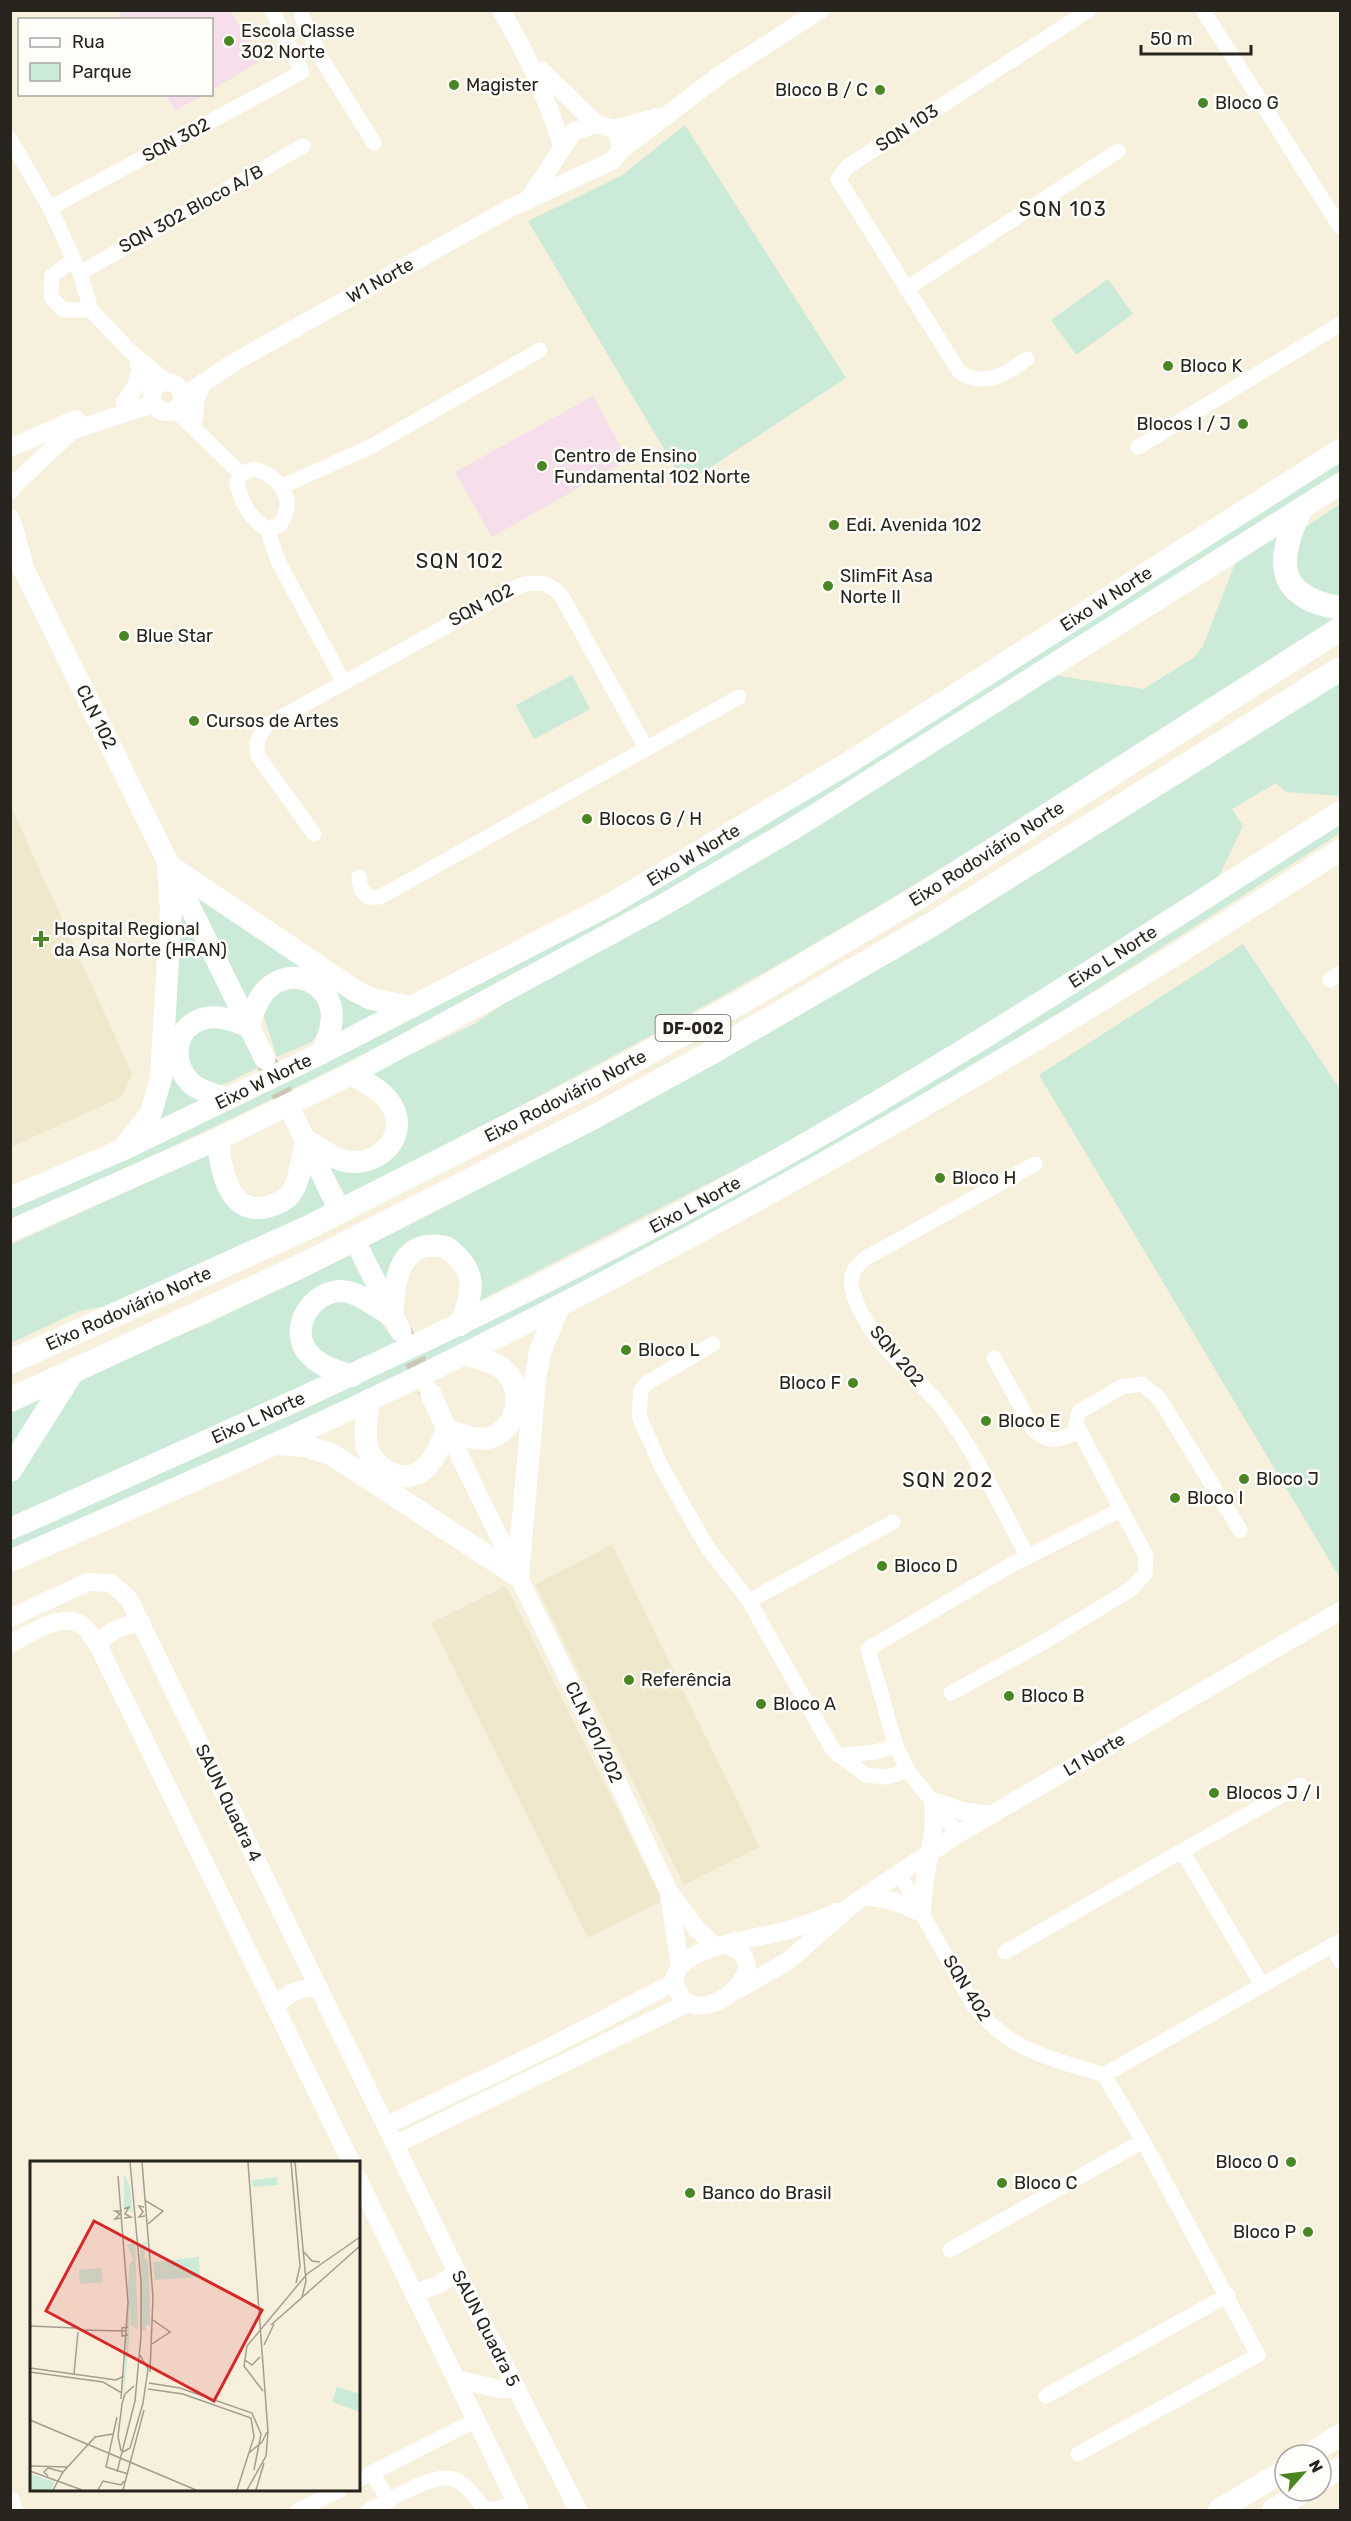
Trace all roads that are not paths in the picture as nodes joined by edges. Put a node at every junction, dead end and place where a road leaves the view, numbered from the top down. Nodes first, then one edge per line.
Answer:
1 (272, 10) edge
2 (501, 10) edge
3 (820, 10) edge
4 (1089, 10) edge
5 (1203, 10) edge
6 (302, 17) dead end
7 (526, 53) junction
8 (323, 61) junction
9 (302, 72) junction
10 (669, 114) junction
11 (605, 127) junction
12 (10, 139) edge
13 (374, 143) dead end
14 (303, 146) dead end
15 (621, 150) junction
16 (1118, 151) dead end
17 (560, 152) junction
18 (580, 177) junction
19 (527, 201) junction
20 (50, 208) junction
21 (1341, 227) edge
22 (76, 266) junction
23 (906, 289) junction
24 (91, 310) junction
25 (1341, 324) edge
26 (129, 350) junction
27 (540, 350) dead end
28 (1028, 359) dead end
29 (233, 363) junction
30 (141, 368) junction
31 (203, 383) junction
32 (167, 395) junction
33 (125, 402) junction
34 (194, 419) junction
35 (1138, 447) dead end
36 (10, 448) edge
37 (215, 448) junction
38 (1341, 450) edge
39 (241, 474) junction
40 (10, 482) edge
41 (1341, 484) edge
42 (283, 486) junction
43 (11, 488) edge
44 (1300, 510) junction
45 (10, 520) edge
46 (267, 529) junction
47 (10, 550) edge
48 (23, 568) junction
49 (1341, 608) edge
50 (1341, 629) edge
51 (1341, 669) edge
52 (343, 681) junction
53 (738, 697) dead end
54 (646, 748) junction
55 (1341, 812) edge
56 (314, 834) dead end
57 (1341, 850) edge
58 (168, 865) junction
59 (359, 877) dead end
60 (412, 1007) junction
61 (248, 1026) junction
62 (322, 1053) junction
63 (265, 1059) tunnel mouth
64 (351, 1074) junction
65 (228, 1099) junction
66 (294, 1117) tunnel mouth
67 (218, 1139) junction
68 (306, 1140) junction
69 (122, 1150) junction
70 (1035, 1164) dead end
71 (10, 1198) edge
72 (334, 1200) dead end
73 (10, 1231) edge
74 (361, 1253) dead end
75 (559, 1306) junction
76 (397, 1324) junction
77 (460, 1325) junction
78 (713, 1344) dead end
79 (38, 1351) junction
80 (465, 1354) junction
81 (10, 1357) edge
82 (994, 1358) dead end
83 (10, 1362) edge
84 (72, 1372) junction
85 (352, 1376) junction
86 (430, 1392) tunnel mouth
87 (10, 1400) edge
88 (369, 1400) junction
89 (447, 1430) junction
90 (1079, 1431) junction
91 (276, 1443) junction
92 (10, 1470) edge
93 (1120, 1510) junction
94 (893, 1522) dead end
95 (10, 1529) edge
96 (1240, 1530) dead end
97 (1028, 1557) junction
98 (10, 1561) edge
99 (518, 1576) junction
100 (749, 1601) junction
101 (1341, 1611) edge
102 (10, 1618) edge
103 (142, 1623) junction
104 (10, 1644) edge
105 (98, 1645) junction
106 (951, 1693) dead end
107 (896, 1746) junction
108 (839, 1756) junction
109 (908, 1771) junction
110 (1300, 1785) dead end
111 (933, 1801) junction
112 (990, 1815) junction
113 (958, 1834) junction
114 (1182, 1851) junction
115 (928, 1854) junction
116 (899, 1873) junction
117 (668, 1890) junction
118 (859, 1901) junction
119 (922, 1913) junction
120 (1336, 1943) edge
121 (721, 1946) junction
122 (1005, 1952) dead end
123 (1341, 1961) edge
124 (678, 1974) junction
125 (1262, 1984) junction
126 (319, 1987) junction
127 (737, 1990) junction
128 (688, 2003) junction
129 (274, 2007) junction
130 (1104, 2075) junction
131 (387, 2126) junction
132 (1143, 2140) junction
133 (396, 2144) junction
134 (347, 2155) edge
135 (360, 2183) edge
136 (950, 2250) dead end
137 (457, 2272) junction
138 (414, 2293) junction
139 (1228, 2295) junction
140 (456, 2379) junction
141 (517, 2389) junction
142 (1046, 2396) dead end
143 (476, 2420) junction
144 (1341, 2435) edge
145 (1328, 2443) edge
146 (1078, 2454) dead end
147 (365, 2477) edge
148 (1273, 2477) edge
149 (338, 2491) edge
150 (388, 2501) junction
151 (10, 2502) edge
152 (518, 2506) edge
153 (12, 2511) edge
154 (298, 2511) edge
155 (369, 2511) edge
156 (578, 2511) edge
157 (1219, 2511) edge

1 - 9 street
2 - 7 street
3 - 10 street
4 - 23 street, SQN 103
5 - 21 street
6 - 8 street
7 - 11 street
7 - 17 street
8 - 9 street, SQN 302
8 - 13 street
9 - 20 street, SQN 302
10 - 11 street
10 - 15 street
11 - 15 street
11 - 17 street
12 - 20 street
14 - 22 street, SQN 302 Bloco A/B
15 - 18 street
16 - 23 street
17 - 18 street
17 - 19 street, W1 Norte
18 - 19 street, W1 Norte
19 - 29 street, W1 Norte
20 - 22 street
22 - 24 street
22 - 24 street, SQN 302 Bloco A/B
23 - 28 street, SQN 103
24 - 26 street
25 - 35 street
26 - 30 street
26 - 32 street
27 - 42 street
29 - 31 street, W1 Norte
29 - 32 street, W1 Norte
30 - 32 street
30 - 33 street
31 - 32 street, W1 Norte
31 - 34 street
32 - 33 street, W1 Norte
32 - 34 street
32 - 37 street
32 - 43 street, W1 Norte
33 - 36 street, W1 Norte
34 - 37 street
37 - 39 street
38 - 60 main road, Eixo W Norte
39 - 42 street
39 - 46 street
40 - 43 main road
41 - 44 main road, Eixo W Norte
42 - 46 street
44 - 49 highway
44 - 64 main road, Eixo W Norte
45 - 48 main road, CLN 102
46 - 52 street
47 - 48 main road, CLN 102
48 - 58 main road, CLN 102
50 - 79 highway, Eixo Rodoviário Norte / DF-002
51 - 84 highway, Eixo Rodoviário Norte / DF-002
52 - 54 street, SQN 102
52 - 56 street, SQN 102
53 - 54 street
54 - 59 street
55 - 77 main road, Eixo L Norte
57 - 75 main road, Eixo L Norte
58 - 60 main road
58 - 61 main road, CLN 102
58 - 69 main road
60 - 62 main road, Eixo W Norte
61 - 62 main road
61 - 63 main road, CLN 102
61 - 65 main road
62 - 65 main road, Eixo W Norte
64 - 67 main road, Eixo W Norte
64 - 68 main road
65 - 69 main road, Eixo W Norte
66 - 68 main road
67 - 68 main road
67 - 73 main road, Eixo W Norte
68 - 72 main road
69 - 71 main road, Eixo W Norte
70 - 97 street, SQN 202
74 - 76 main road
75 - 80 main road, Eixo L Norte
75 - 99 main road
76 - 77 main road
76 - 85 main road
77 - 85 main road, Eixo L Norte
78 - 100 street
79 - 81 main road
79 - 83 highway, Eixo Rodoviário Norte / DF-002
80 - 88 main road, Eixo L Norte
80 - 89 main road
82 - 90 street
84 - 87 highway, Eixo Rodoviário Norte / DF-002
84 - 92 highway, Eixo Rodoviário Norte
85 - 95 main road, Eixo L Norte
86 - 89 main road
88 - 89 main road
88 - 91 main road, Eixo L Norte
89 - 99 street, CLN 201/202
90 - 93 street
90 - 96 street
91 - 98 main road, Eixo L Norte
91 - 99 main road
93 - 97 street
93 - 106 street
94 - 100 street
97 - 107 street
99 - 117 street, CLN 201/202
100 - 108 street
101 - 112 street, L1 Norte
102 - 103 street, SAUN Quadra 4
103 - 105 street
103 - 126 street, SAUN Quadra 4
104 - 105 street
105 - 129 street
107 - 108 street
107 - 109 street
108 - 109 street
109 - 111 street
110 - 114 street
111 - 112 street
111 - 113 street
111 - 115 street
112 - 113 street, L1 Norte
113 - 115 street, L1 Norte
114 - 122 street
114 - 125 street
115 - 116 street, L1 Norte
115 - 119 street
116 - 118 street, L1 Norte
116 - 119 street, SQN 402
117 - 121 street, CLN 201/202
117 - 124 street, CLN 201/202
118 - 119 street
118 - 121 street, L1 Norte
118 - 127 street, L1 Norte
119 - 130 street, SQN 402
120 - 123 street
120 - 125 street
121 - 124 street
121 - 127 street
124 - 128 street
124 - 131 street
125 - 130 street
126 - 129 street
126 - 131 street, SAUN Quadra 4
127 - 128 street
128 - 133 street
129 - 134 street
130 - 132 street
131 - 133 street, SAUN Quadra 5
132 - 136 street
132 - 139 street
133 - 137 street, SAUN Quadra 5
135 - 138 street
137 - 138 street
137 - 141 street, SAUN Quadra 5
138 - 140 street
139 - 142 street
139 - 146 street
140 - 141 street
140 - 143 street
141 - 156 street, SAUN Quadra 5
143 - 147 street
143 - 152 street
144 - 145 main road
147 - 150 street
148 - 157 main road
149 - 154 street
150 - 152 street
150 - 155 street
151 - 153 main road

